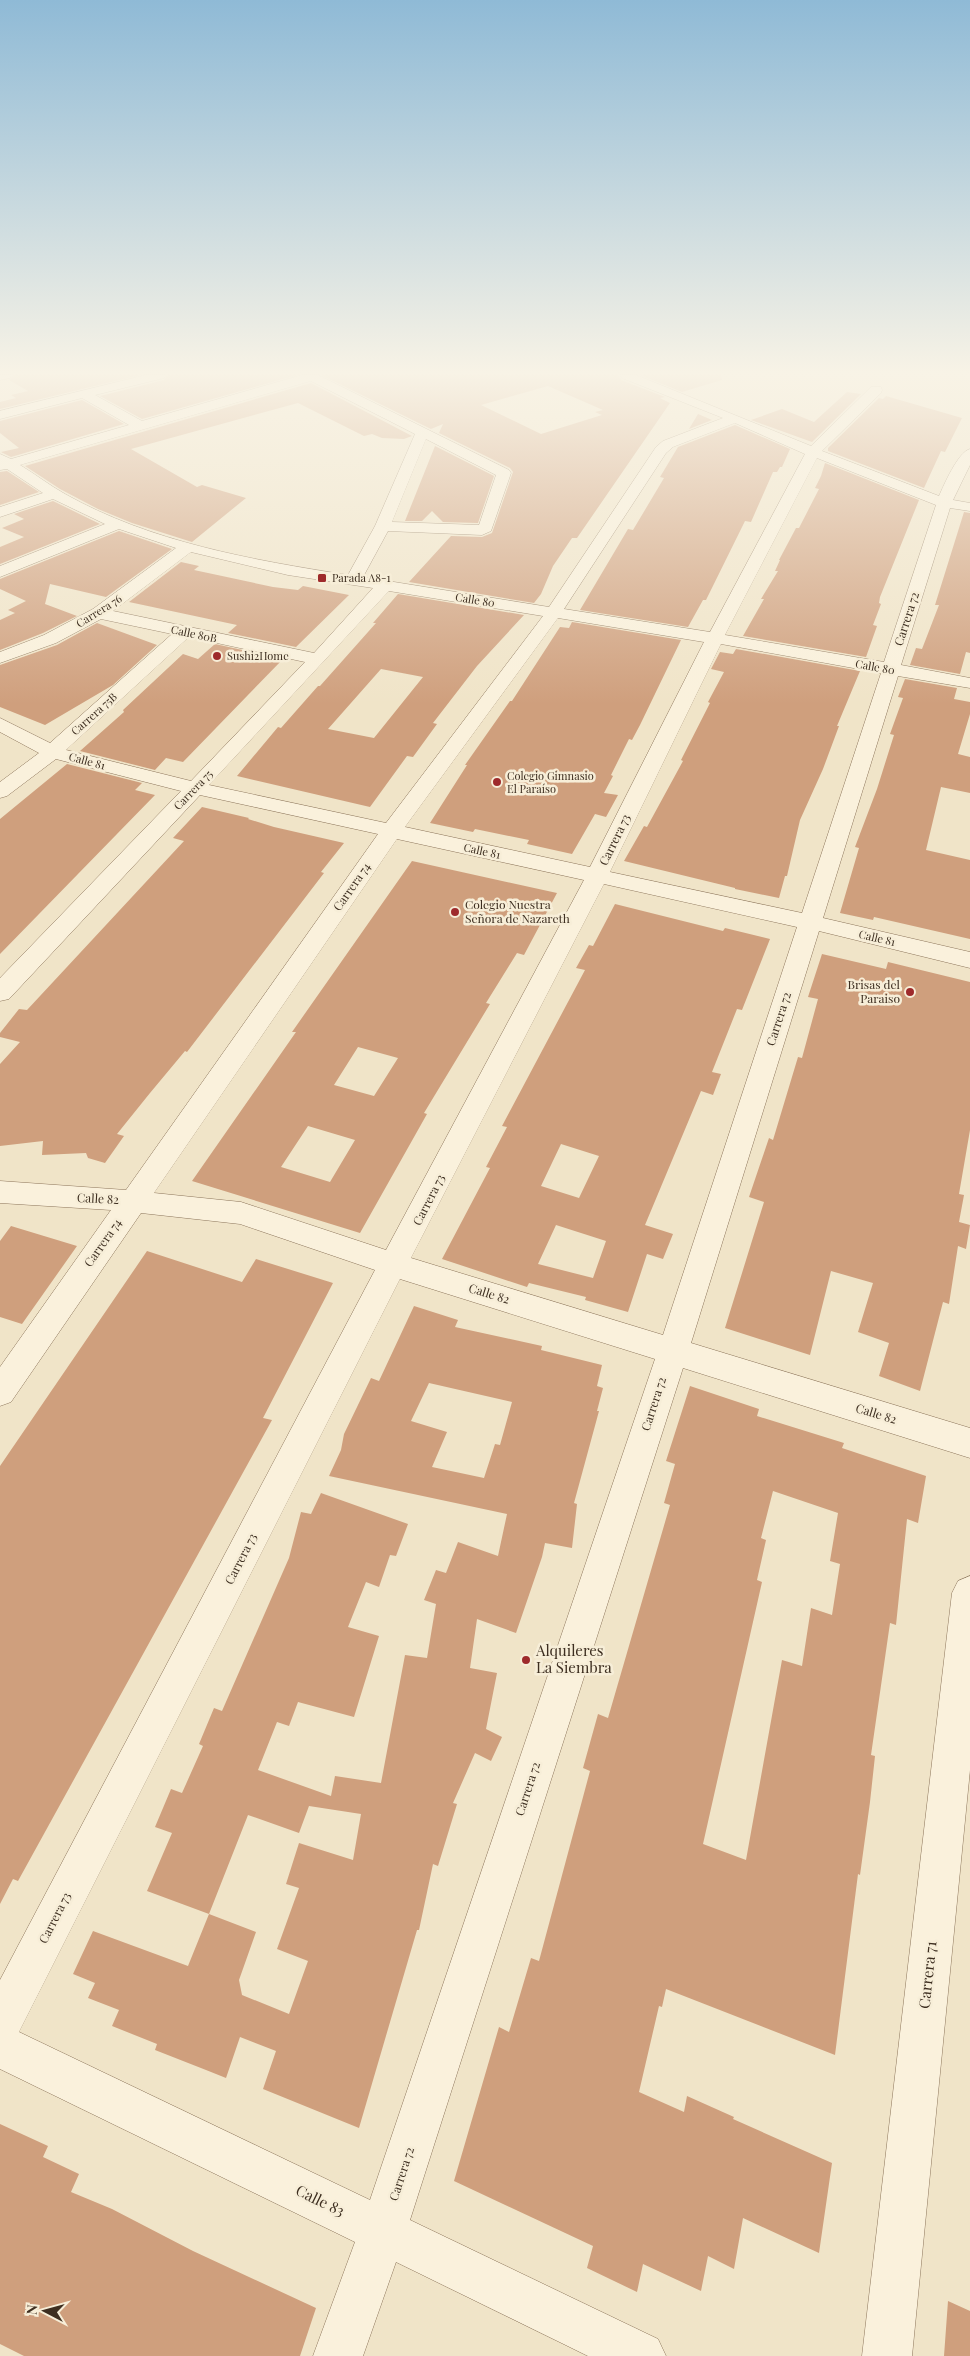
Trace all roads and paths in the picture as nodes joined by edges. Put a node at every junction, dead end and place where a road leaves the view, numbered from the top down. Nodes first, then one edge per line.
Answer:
1 (40, 485) edge
2 (400, 485) edge
3 (501, 485) edge
4 (638, 485) edge
5 (796, 485) edge
6 (903, 485) edge
7 (954, 485) edge
8 (54, 494) junction
9 (957, 505) edge
10 (0, 512) edge
11 (118, 524) junction
12 (383, 526) junction
13 (188, 547) junction
14 (0, 572) edge
15 (354, 580) junction
16 (384, 586) junction
17 (554, 612) junction
18 (99, 613) junction
19 (184, 632) junction
20 (715, 638) junction
21 (0, 658) edge
22 (318, 659) junction
23 (891, 670) junction
24 (970, 683) edge
25 (0, 724) edge
26 (52, 752) junction
27 (195, 788) junction
28 (0, 792) edge
29 (391, 832) junction
30 (597, 876) junction
31 (809, 922) junction
32 (970, 960) edge
33 (0, 993) edge
34 (0, 1192) edge
35 (132, 1201) junction
36 (394, 1265) junction
37 (672, 1350) junction
38 (0, 1392) edge
39 (970, 1443) edge
40 (970, 1593) edge
41 (0, 2024) edge
42 (0, 2046) edge
43 (383, 2232) junction
44 (338, 2356) edge
45 (641, 2356) edge
46 (887, 2356) edge

1 - 8 street, Calle 80
2 - 12 street
3 - 12 street
4 - 17 street, Carrera 74
5 - 20 street, Carrera 73
6 - 9 street
7 - 9 street, Carrera 72
8 - 10 street
8 - 11 street, Calle 80
9 - 23 street, Carrera 72
11 - 13 street, Calle 80
11 - 14 street
12 - 15 street
13 - 15 street, Calle 80
13 - 18 street, Carrera 76
15 - 16 street, Calle 80
16 - 17 street, Calle 80
16 - 22 street, Carrera 75
17 - 20 street, Calle 80
17 - 29 street, Carrera 74
18 - 19 street, Calle 80B
18 - 21 street, Carrera 76
19 - 22 street, Calle 80B
19 - 26 street, Carrera 75B
20 - 23 street, Calle 80
20 - 30 street, Carrera 73
22 - 27 street, Carrera 75
23 - 24 street, Calle 80
23 - 31 street, Carrera 72
25 - 26 street, Calle 81
26 - 27 street, Calle 81
26 - 28 street, Carrera 75B
27 - 29 street, Calle 81
27 - 33 street, Carrera 75
29 - 30 street, Calle 81
29 - 35 street, Carrera 74
30 - 31 street, Calle 81
30 - 36 street, Carrera 73
31 - 32 street, Calle 81
31 - 37 street, Carrera 72
34 - 35 street, Calle 82
35 - 36 street, Calle 82
35 - 38 street, Carrera 74
36 - 37 street, Calle 82
36 - 41 street, Carrera 73
37 - 39 street, Calle 82
37 - 43 street, Carrera 72
40 - 46 street, Carrera 71
42 - 43 street, Calle 83
43 - 44 street, Carrera 72
43 - 45 street, Calle 83

